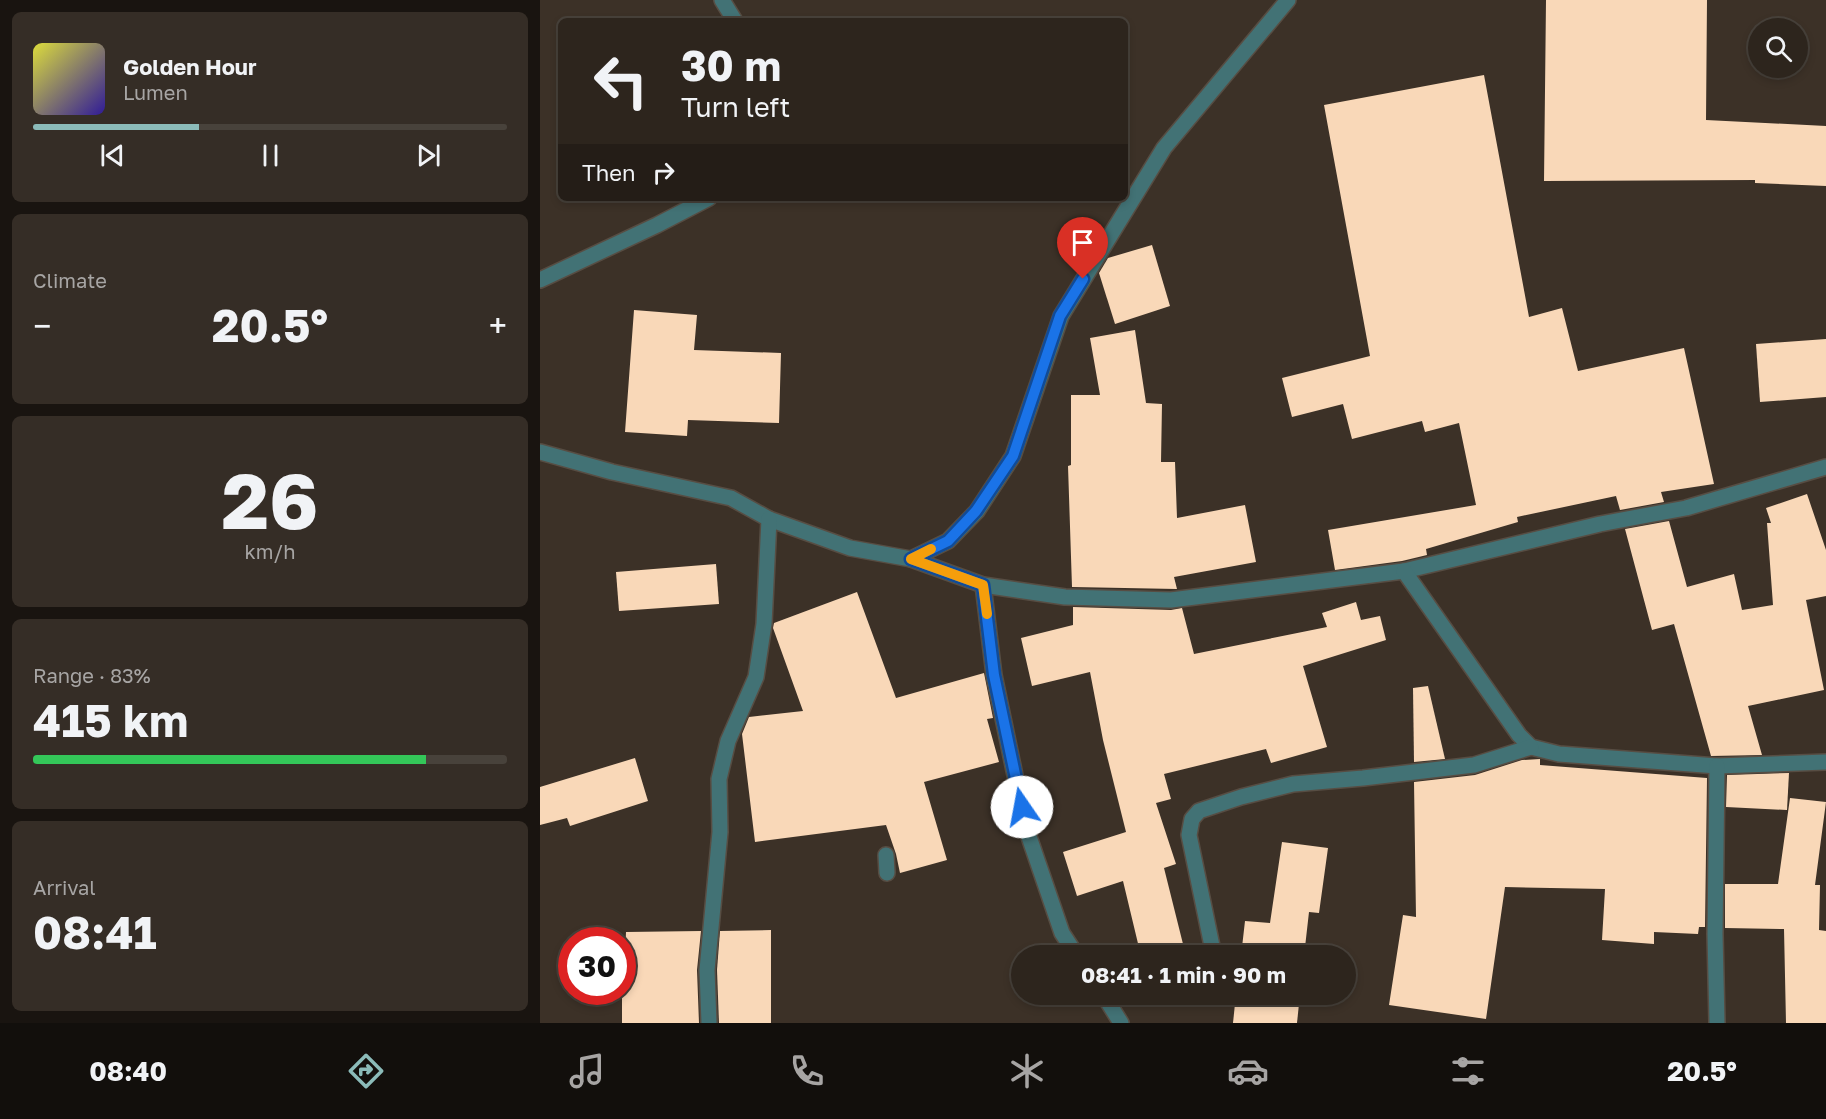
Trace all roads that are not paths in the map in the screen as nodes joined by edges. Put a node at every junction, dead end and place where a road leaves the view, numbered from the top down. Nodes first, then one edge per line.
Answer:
1 (722, 0) edge
2 (1288, 0) edge
3 (733, 18) edge
4 (703, 201) edge
5 (540, 280) edge
6 (540, 452) edge
7 (1826, 467) edge
8 (769, 519) junction
9 (911, 559) junction
10 (1404, 571) junction
11 (983, 585) junction
12 (1531, 747) junction
13 (1826, 762) edge
14 (1718, 766) junction
15 (886, 855) dead end
16 (886, 873) dead end
17 (1070, 945) edge
18 (1212, 945) edge
19 (1110, 1005) edge
20 (709, 1023) edge
21 (1122, 1023) edge
22 (1718, 1023) edge

1 - 3 street
2 - 9 street
4 - 5 street
6 - 8 street
7 - 10 street
8 - 9 street
8 - 20 street
9 - 11 street
10 - 11 street
10 - 12 street
11 - 17 street
12 - 14 street
12 - 18 street
13 - 14 street
14 - 22 street
15 - 16 street
19 - 21 street

